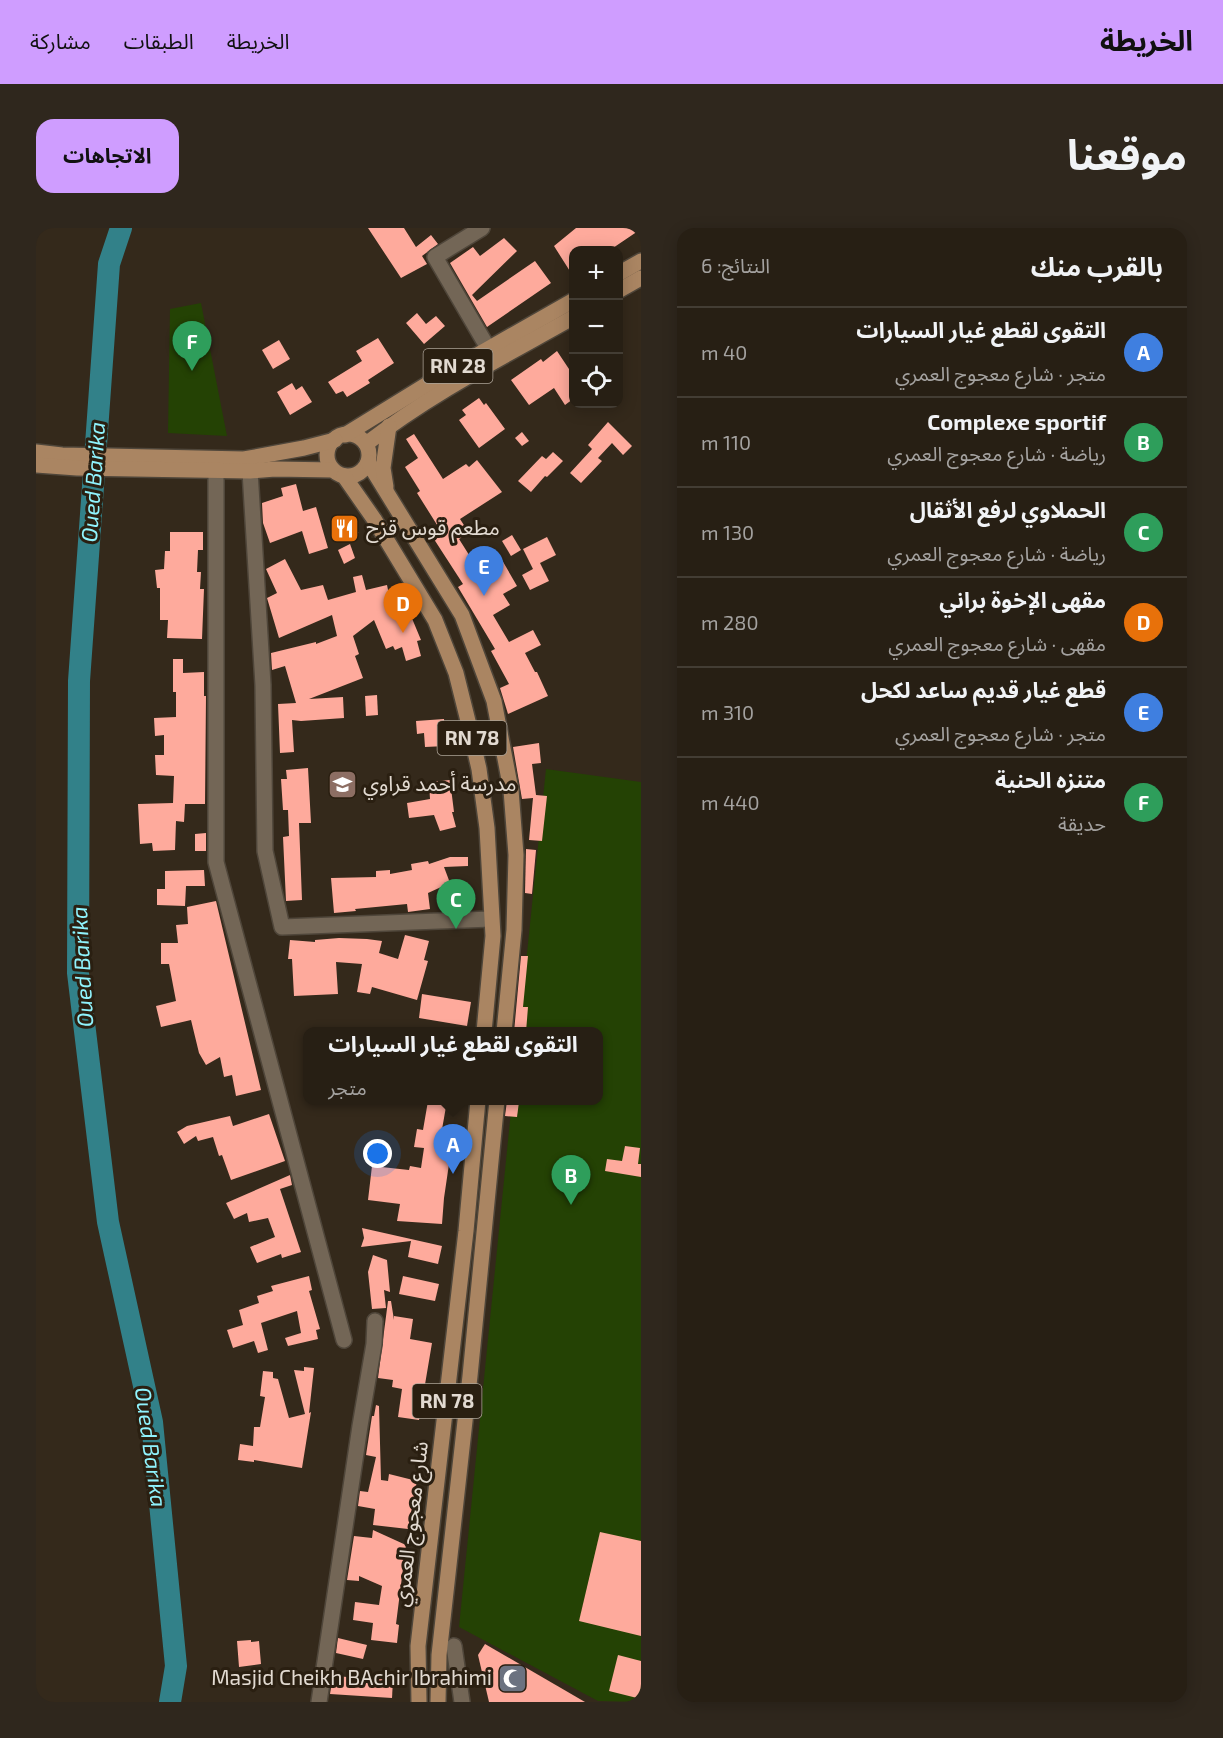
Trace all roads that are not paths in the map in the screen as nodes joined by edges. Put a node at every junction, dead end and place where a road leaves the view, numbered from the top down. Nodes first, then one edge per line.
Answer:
1 (482, 228) edge
2 (641, 261) edge
3 (623, 271) edge
4 (641, 278) edge
5 (623, 288) edge
6 (569, 302) edge
7 (569, 319) edge
8 (488, 348) junction
9 (389, 426) junction
10 (340, 437) junction
11 (366, 444) junction
12 (36, 452) edge
13 (368, 462) junction
14 (182, 463) junction
15 (36, 465) edge
16 (216, 470) junction
17 (250, 471) junction
18 (338, 473) junction
19 (387, 493) junction
20 (491, 919) junction
21 (484, 1027) edge
22 (504, 1027) edge
23 (478, 1105) edge
24 (498, 1105) edge
25 (375, 1321) dead end
26 (344, 1340) dead end
27 (454, 1646) dead end
28 (319, 1702) edge
29 (419, 1702) edge
30 (438, 1702) edge
31 (462, 1702) edge

1 - 8 street
2 - 3 main road
4 - 5 main road
6 - 8 main road, RN 28
7 - 9 main road, RN 28
8 - 10 main road, RN 28
9 - 11 main road
9 - 19 main road, RN 78
10 - 11 main road
10 - 14 main road
10 - 18 main road
11 - 13 main road
12 - 14 main road
13 - 18 main road
13 - 19 main road
14 - 15 main road
14 - 16 main road
16 - 17 main road
16 - 26 street
17 - 18 main road
17 - 20 street
18 - 20 main road, RN 78
19 - 22 main road, RN 78
20 - 21 main road, RN 78
23 - 29 main road, شارع معجوج العمري / RN 78
24 - 30 main road, شارع معجوج العمري / RN 78
25 - 28 street
27 - 31 street

